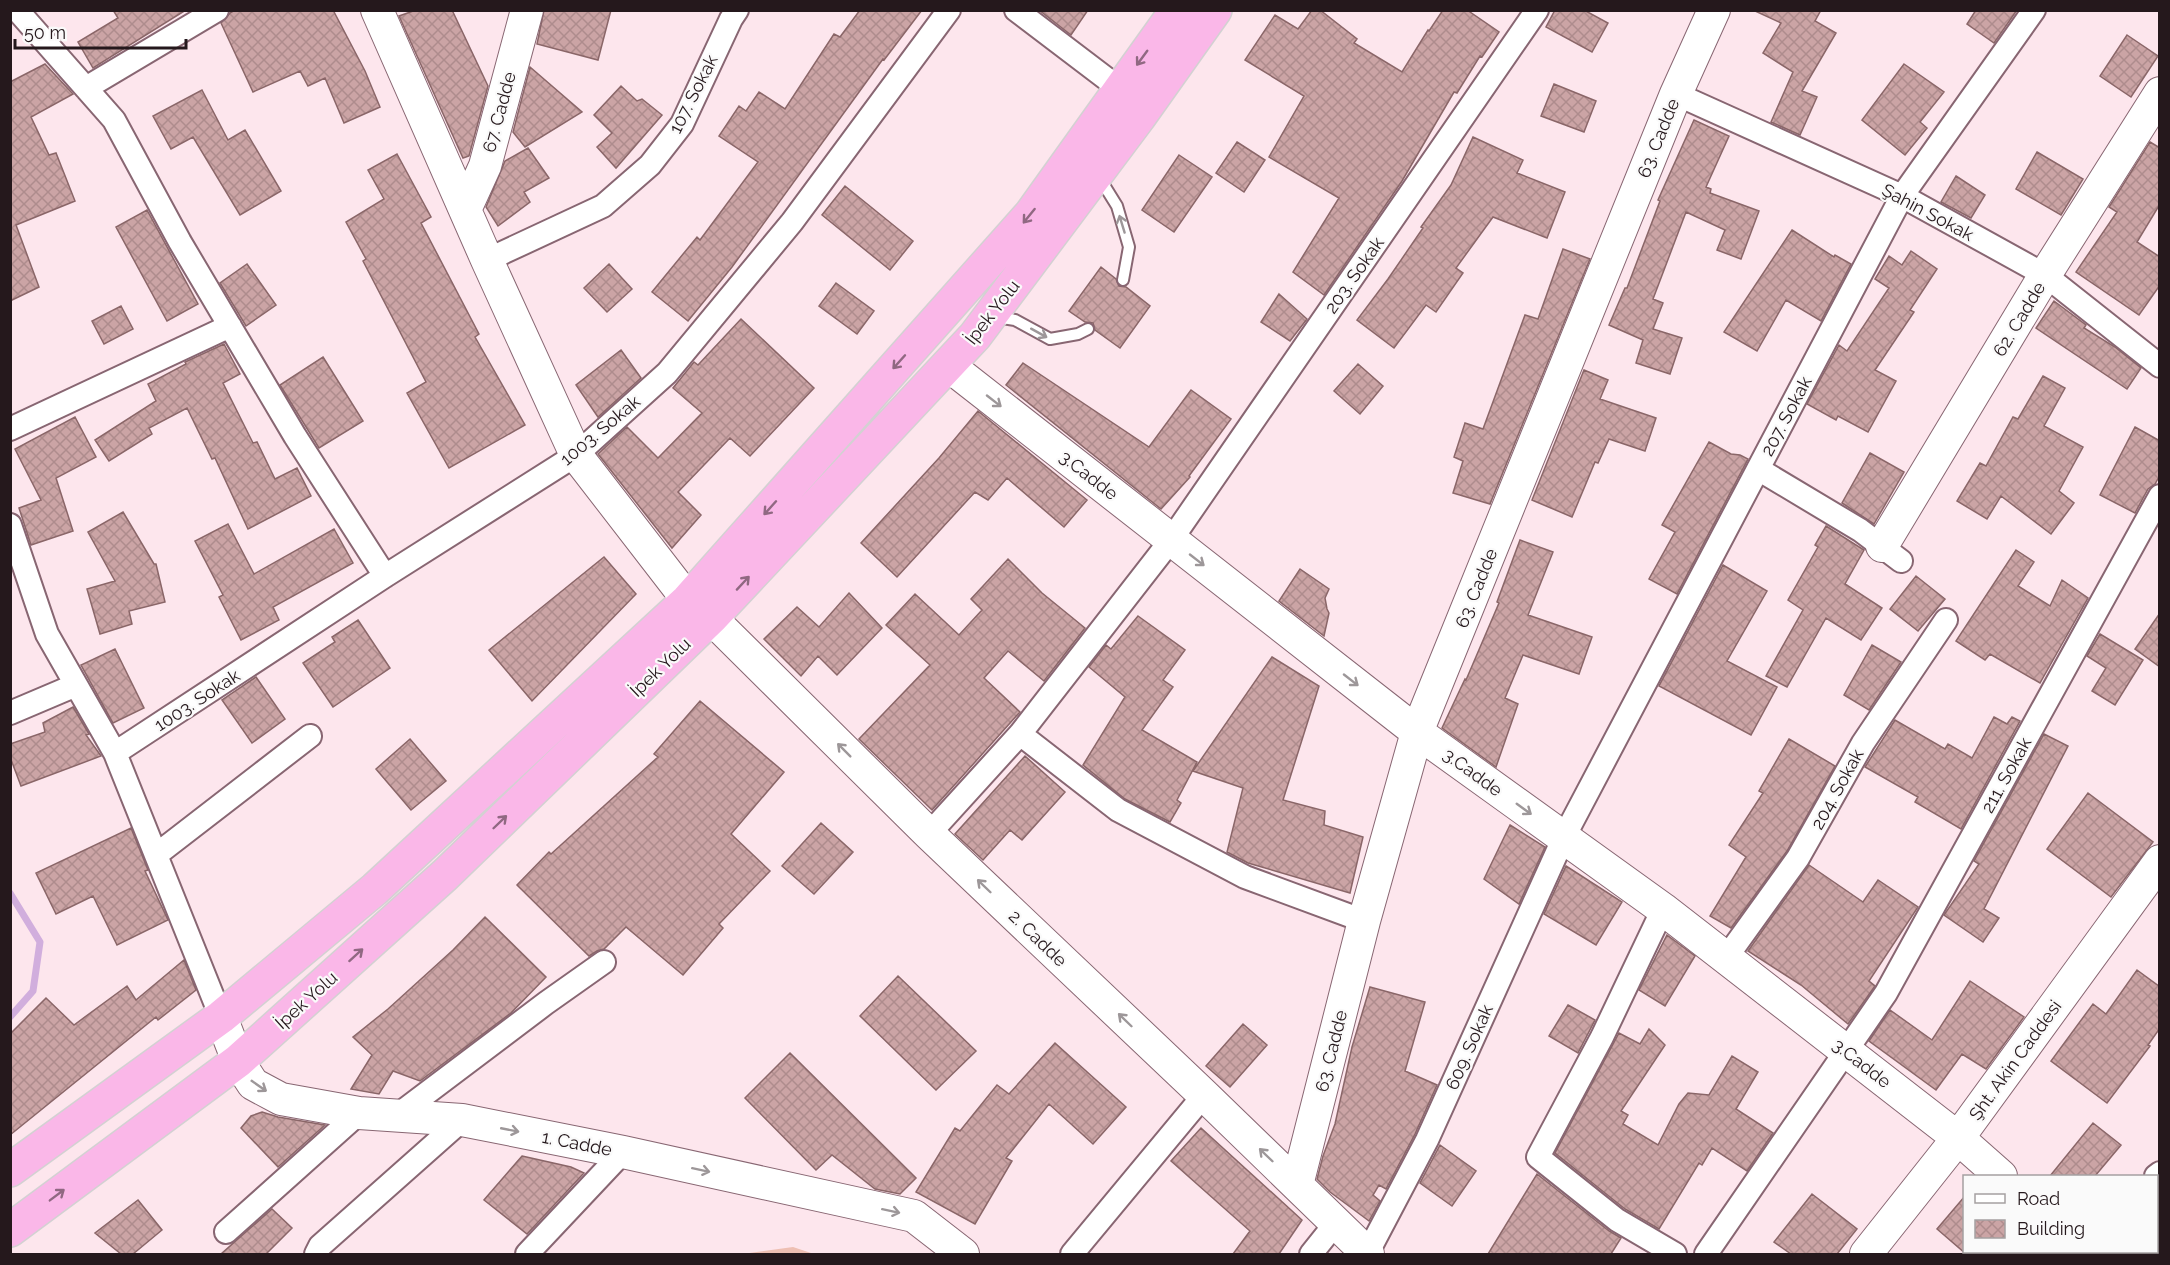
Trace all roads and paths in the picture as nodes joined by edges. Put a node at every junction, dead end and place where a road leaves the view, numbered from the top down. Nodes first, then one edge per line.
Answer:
1 (17, 10) edge
2 (217, 10) edge
3 (376, 10) edge
4 (527, 10) edge
5 (737, 10) edge
6 (949, 10) edge
7 (1016, 10) edge
8 (1177, 10) edge
9 (1215, 10) edge
10 (1537, 10) edge
11 (1714, 10) edge
12 (2034, 10) edge
13 (86, 88) junction
14 (1120, 89) junction
15 (2160, 93) edge
16 (1676, 94) junction
17 (1097, 173) junction
18 (1902, 196) junction
19 (465, 210) junction
20 (487, 260) junction
21 (2046, 275) junction
22 (1123, 280) dead end
23 (990, 315) junction
24 (230, 326) junction
25 (1088, 329) dead end
26 (948, 365) junction
27 (2160, 366) edge
28 (10, 429) edge
29 (576, 455) junction
30 (1758, 469) junction
31 (2160, 496) edge
32 (10, 525) edge
33 (1171, 540) junction
34 (1892, 554) joint
35 (386, 576) junction
36 (699, 609) junction
37 (1946, 620) dead end
38 (76, 685) junction
39 (10, 713) edge
40 (1417, 732) junction
41 (1020, 734) junction
42 (310, 736) dead end
43 (115, 753) junction
44 (929, 834) junction
45 (1564, 837) junction
46 (156, 855) junction
47 (2160, 861) edge
48 (1663, 909) junction
49 (1364, 921) junction
50 (1726, 958) junction
51 (604, 962) dead end
52 (221, 1017) junction
53 (1845, 1050) junction
54 (238, 1061) junction
55 (1204, 1095) junction
56 (359, 1113) junction
57 (399, 1114) junction
58 (462, 1120) junction
59 (1958, 1138) junction
60 (623, 1152) junction
61 (10, 1170) edge
62 (2000, 1175) edge
63 (1297, 1185) junction
64 (1335, 1224) junction
65 (10, 1230) edge
66 (226, 1232) dead end
67 (316, 1254) edge
68 (527, 1254) edge
69 (963, 1254) edge
70 (1072, 1254) edge
71 (1311, 1254) edge
72 (1368, 1254) edge
73 (1675, 1254) edge
74 (1706, 1254) edge
75 (1866, 1254) edge

1 - 13 street
2 - 13 street
3 - 19 street, 2. Cadde
4 - 19 street, 67. Cadde
5 - 20 street, 107. Sokak
6 - 29 street, 1003. Sokak
7 - 14 street
8 -> 14 highway
9 - 17 highway, İpek Yolu
10 - 33 street, 203. Sokak
11 - 16 street, 63. Cadde
12 - 18 street, 207. Sokak
13 - 24 street
14 -> 36 highway
15 - 21 street, 62. Cadde
16 - 18 street, Şahin Sokak
16 - 40 street, 63. Cadde
22 -> 17 lane
17 - 23 highway, İpek Yolu
18 - 21 street, Şahin Sokak
18 - 30 street, 207. Sokak
19 - 20 street, 2. Cadde
20 - 29 street, 2. Cadde
21 - 27 street, Şahin Sokak
21 - 34 street, 62. Cadde
23 -> 25 lane
23 - 26 highway, İpek Yolu
24 - 28 street
24 - 35 street
26 -> 33 street, 3.Cadde
36 -> 26 highway, İpek Yolu
29 - 35 street, 1003. Sokak
29 - 36 street, 2. Cadde
30 - 34 street
30 - 45 street, 207. Sokak
31 - 53 street, 211. Sokak
32 - 38 street
33 -> 40 street, 3.Cadde
33 - 41 street, 203. Sokak
35 - 43 street, 1003. Sokak
44 -> 36 street, 2. Cadde
36 - 52 highway
54 -> 36 highway, İpek Yolu
37 - 50 street, 204. Sokak
38 - 39 street
38 - 43 street
40 -> 45 street, 3.Cadde
40 - 49 street, 63. Cadde
41 - 44 street, 203. Sokak
41 - 49 street
42 - 46 street
43 - 46 street
55 -> 44 street, 2. Cadde
45 - 48 street, 3.Cadde
45 - 72 street, 609. Sokak
46 - 52 street
47 - 59 street, Şht. Akin Caddesi
48 - 50 street, 3.Cadde
48 - 73 street
49 - 63 street, 63. Cadde
50 - 53 street, 3.Cadde
51 - 57 street
52 - 54 street, 1. Cadde
52 - 61 highway
53 - 59 street, 3.Cadde
53 - 74 street, 211. Sokak
54 -> 56 street, 1. Cadde
65 -> 54 highway, İpek Yolu
63 -> 55 street, 2. Cadde
55 - 70 street
56 - 57 street, 1. Cadde
56 - 66 street
57 - 58 street, 1. Cadde
58 -> 60 street, 1. Cadde
58 - 67 street
59 - 62 street, 3.Cadde
59 - 75 street, Şht. Akin Caddesi
60 - 68 street
60 -> 69 street, 1. Cadde
63 - 64 street, 2. Cadde
64 - 71 street
64 - 72 street, 2. Cadde

